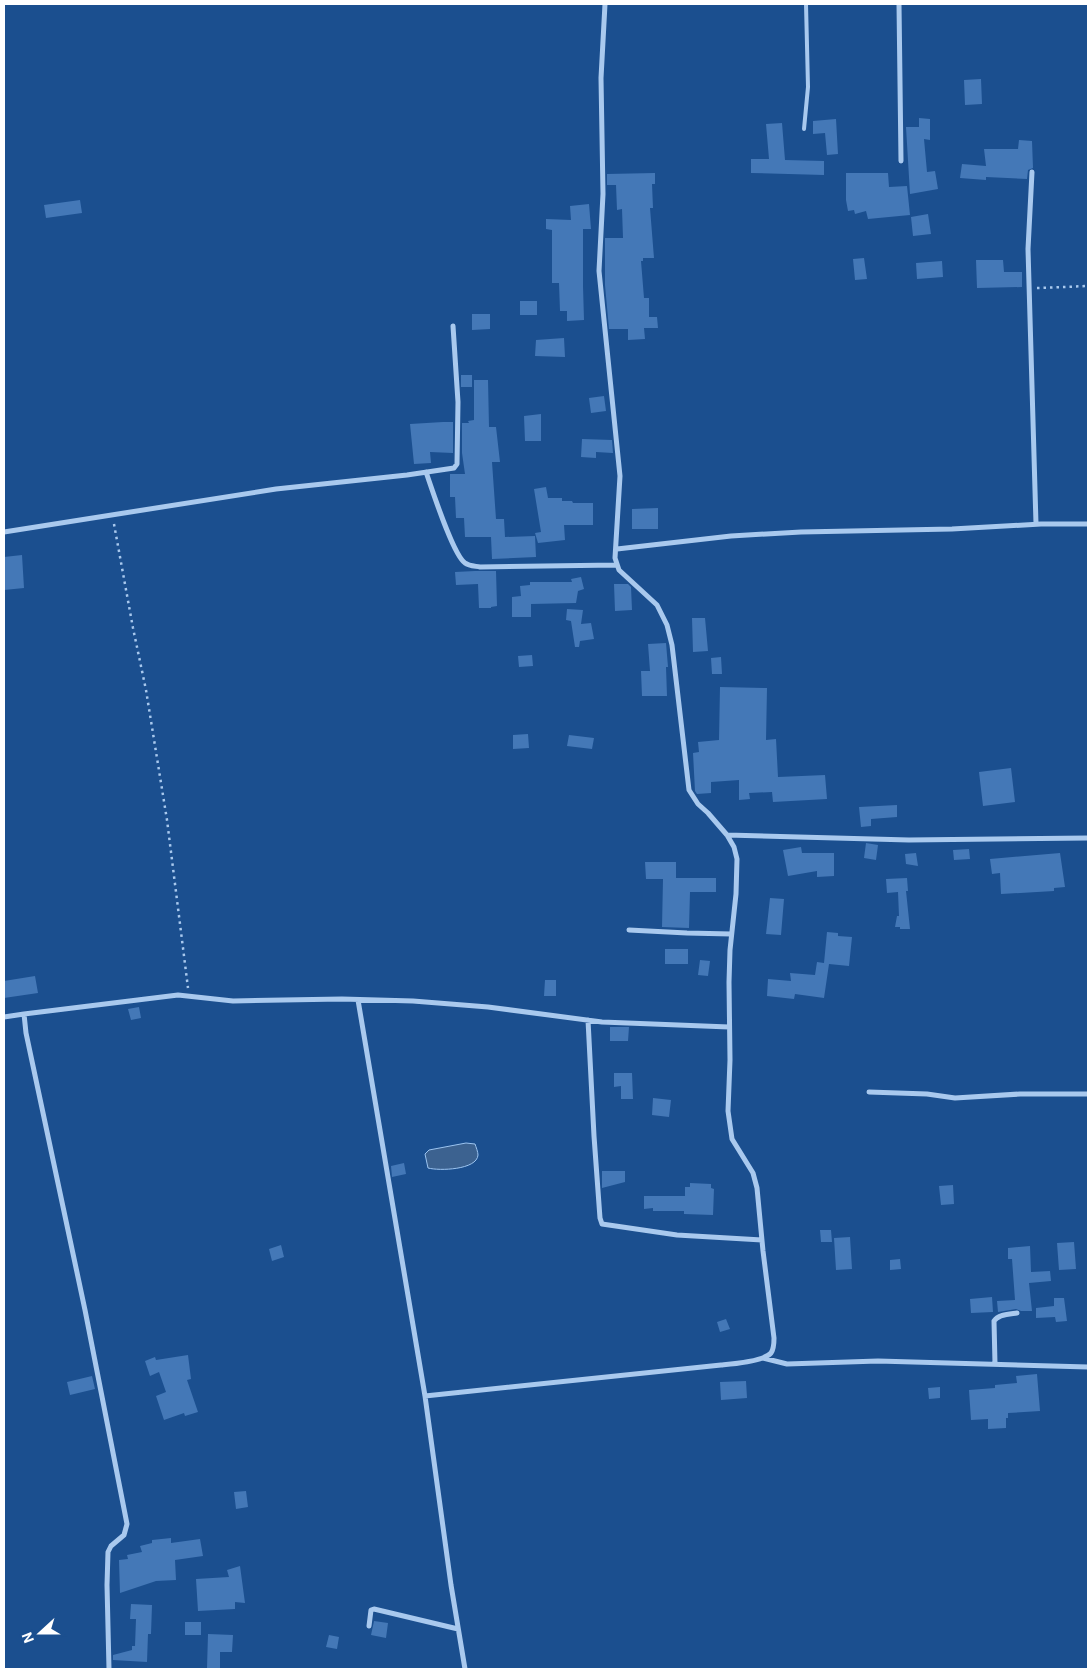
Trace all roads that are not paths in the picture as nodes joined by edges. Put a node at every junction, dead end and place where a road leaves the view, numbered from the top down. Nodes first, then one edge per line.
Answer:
1 (604, 4) edge
2 (806, 4) edge
3 (899, 4) edge
4 (804, 129) dead end
5 (901, 161) dead end
6 (1032, 172) dead end
7 (453, 326) dead end
8 (426, 472) junction
9 (1036, 524) junction
10 (1088, 524) edge
11 (4, 532) edge
12 (616, 549) junction
13 (616, 565) junction
14 (727, 835) junction
15 (1088, 838) edge
16 (629, 930) dead end
17 (732, 934) junction
18 (358, 1000) junction
19 (24, 1014) junction
20 (4, 1017) edge
21 (588, 1020) junction
22 (729, 1027) junction
23 (869, 1092) dead end
24 (1088, 1094) edge
25 (762, 1240) junction
26 (1017, 1313) dead end
27 (763, 1358) junction
28 (995, 1364) junction
29 (1088, 1367) edge
30 (425, 1396) junction
31 (369, 1626) dead end
32 (458, 1628) junction
33 (109, 1669) edge
34 (465, 1669) edge

1 - 12 street
2 - 4 lane
3 - 5 street
6 - 9 street
7 - 8 street
8 - 11 street
8 - 13 street
9 - 10 street
9 - 12 street
12 - 13 street
13 - 14 street
14 - 15 street
14 - 17 street
16 - 17 street
17 - 22 street
18 - 19 street
18 - 21 street
18 - 30 street
19 - 20 street
19 - 33 street
21 - 22 street
21 - 25 street
22 - 25 street
23 - 24 street
25 - 27 street
26 - 28 street
27 - 28 street
27 - 30 street
28 - 29 street
30 - 32 street
31 - 32 street
32 - 34 street

